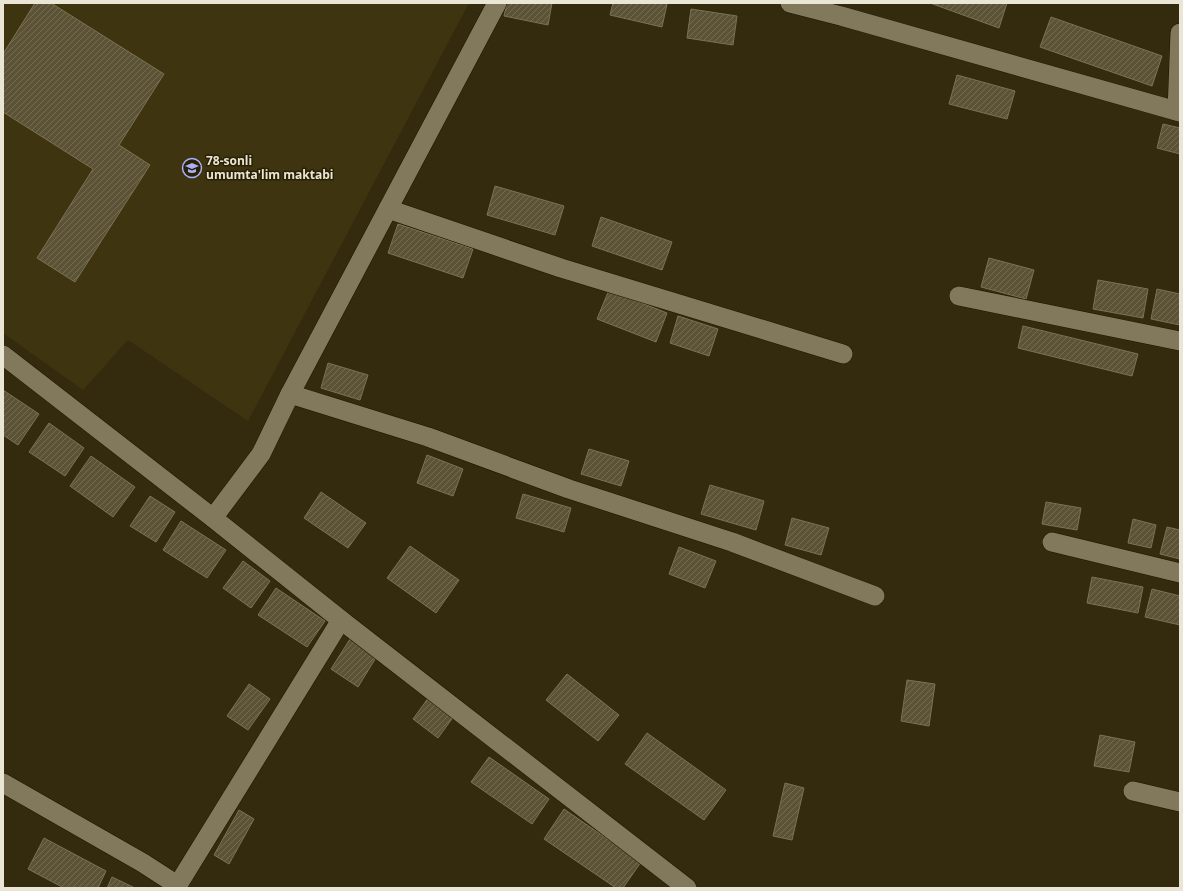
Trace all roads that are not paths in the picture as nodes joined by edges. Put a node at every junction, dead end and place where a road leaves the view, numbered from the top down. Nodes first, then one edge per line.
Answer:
1 (497, 3) edge
2 (790, 3) edge
3 (1180, 33) edge
4 (1178, 111) edge
5 (388, 209) junction
6 (959, 296) dead end
7 (1180, 341) edge
8 (843, 354) dead end
9 (3, 355) edge
10 (290, 394) junction
11 (213, 518) junction
12 (1052, 542) dead end
13 (1180, 572) edge
14 (874, 596) dead end
15 (341, 620) junction
16 (3, 783) edge
17 (1133, 791) dead end
18 (1180, 802) edge
19 (176, 887) edge
20 (687, 888) edge

1 - 5 street
2 - 4 street
3 - 4 street
5 - 8 street
5 - 10 street
6 - 7 street
9 - 11 street
10 - 11 street
10 - 14 street
11 - 15 street
12 - 13 street
15 - 19 street
15 - 20 street
16 - 19 street
17 - 18 street

